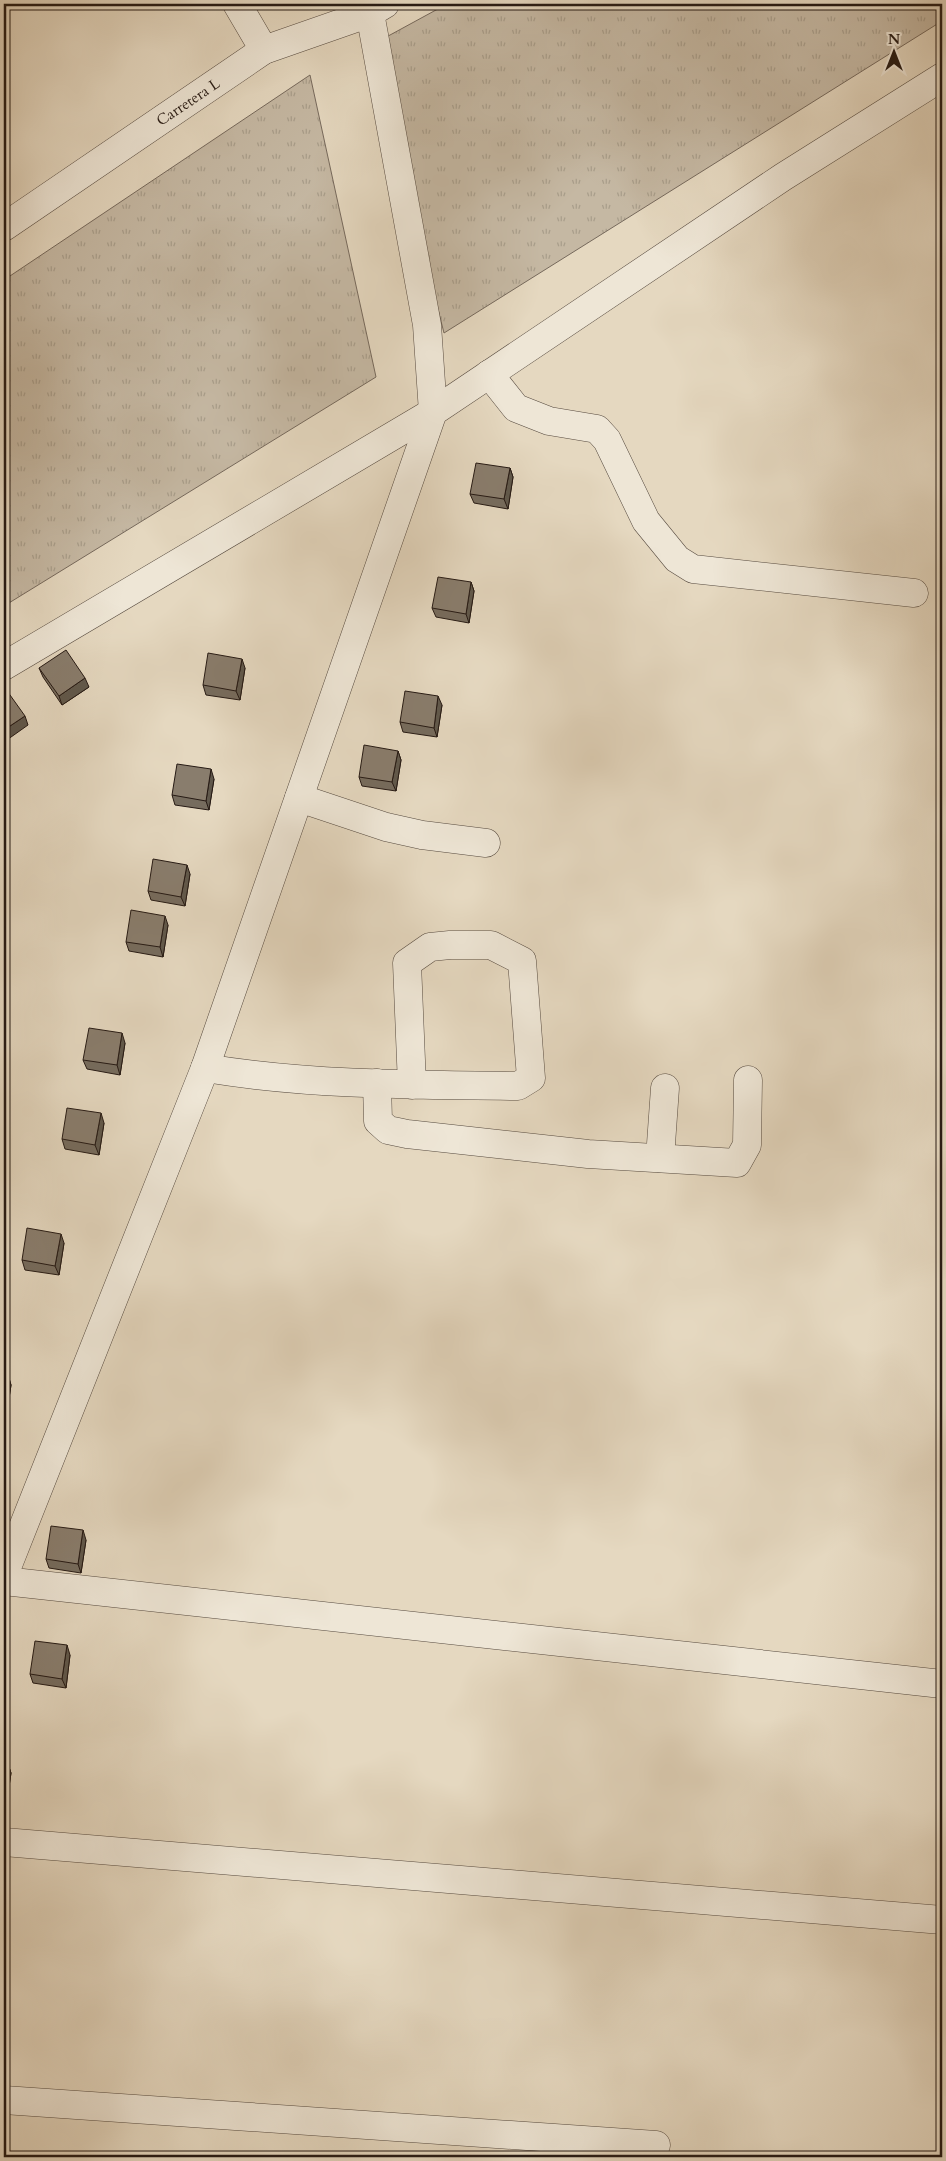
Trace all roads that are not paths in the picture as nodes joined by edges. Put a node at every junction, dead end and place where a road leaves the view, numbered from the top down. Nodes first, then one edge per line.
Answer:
1 (237, 4) edge
2 (379, 8) edge
3 (264, 50) junction
4 (942, 77) edge
5 (4, 227) edge
6 (489, 374) junction
7 (433, 412) junction
8 (914, 593) dead end
9 (4, 666) edge
10 (299, 798) junction
11 (486, 842) dead end
12 (205, 1068) junction
13 (748, 1080) dead end
14 (377, 1083) junction
15 (412, 1085) junction
16 (665, 1088) dead end
17 (660, 1158) junction
18 (4, 1575) edge
19 (4, 1581) edge
20 (942, 1684) edge
21 (4, 1842) edge
22 (942, 1920) edge
23 (4, 2100) edge
24 (656, 2145) dead end

1 - 3 street
2 - 3 street, Carretera L
2 - 7 street
3 - 5 street, Carretera L
4 - 6 street
6 - 7 street
6 - 8 street
7 - 9 street
7 - 10 street
10 - 11 street
10 - 12 street
12 - 14 street
12 - 18 street
13 - 17 street
14 - 15 street
14 - 17 street
15 - 15 street
16 - 17 street
19 - 20 street
21 - 22 street
23 - 24 street

